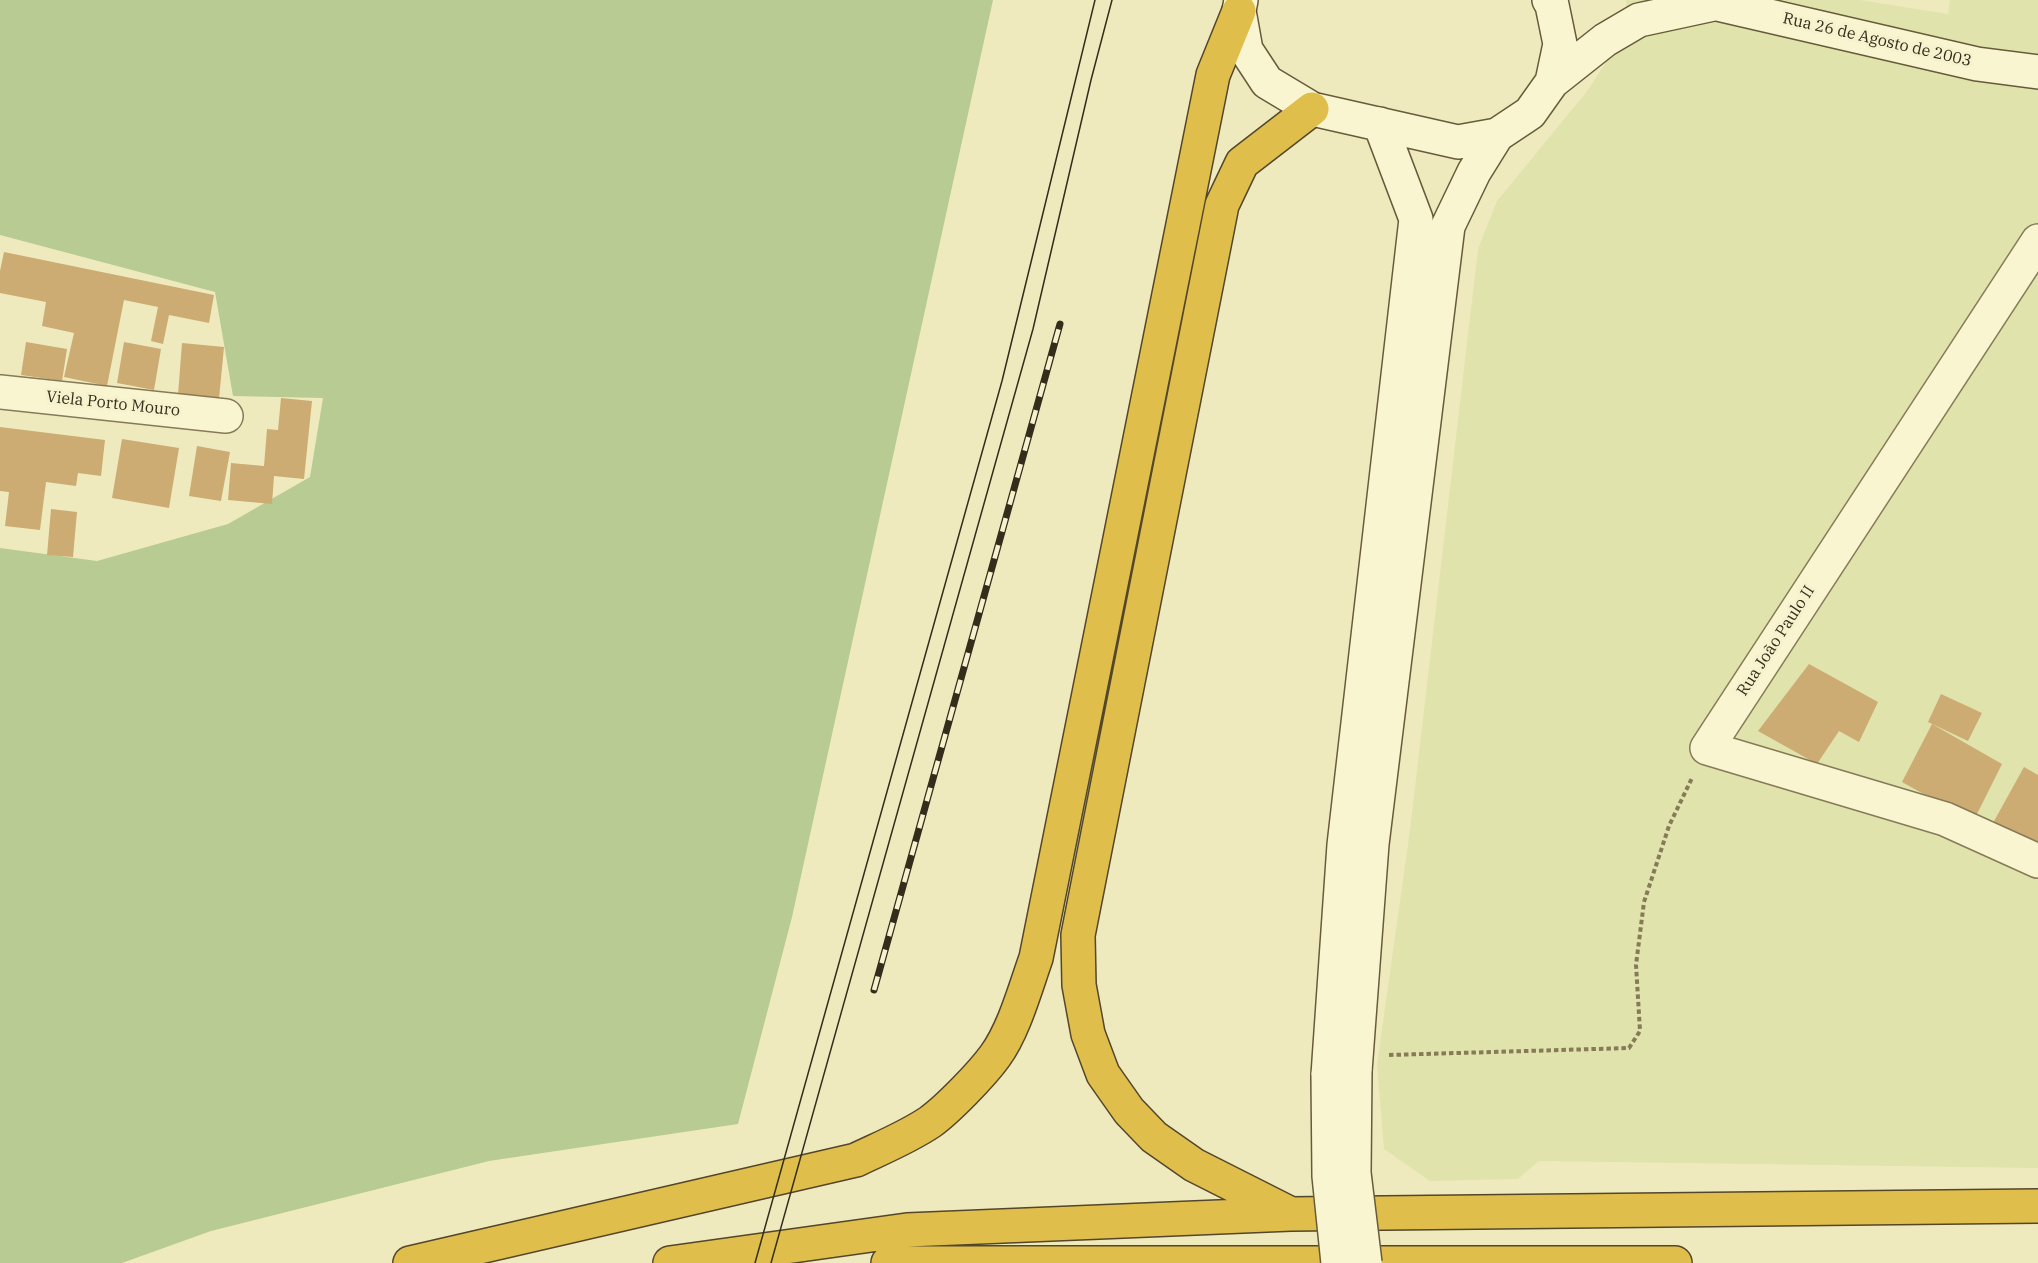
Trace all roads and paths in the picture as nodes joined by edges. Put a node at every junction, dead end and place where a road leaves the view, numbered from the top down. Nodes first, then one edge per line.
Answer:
1 (1549, 0) edge
2 (1709, 1) edge
3 (1240, 6) edge
4 (2038, 72) edge
5 (1552, 82) junction
6 (1312, 109) junction
7 (1380, 124) junction
8 (1497, 135) junction
9 (2038, 241) edge
10 (0, 392) edge
11 (226, 416) dead end
12 (1707, 748) junction
13 (2038, 861) edge
14 (1347, 1066) junction
15 (2038, 1196) edge
16 (1934, 1206) junction
17 (2038, 1206) edge
18 (1291, 1214) junction
19 (410, 1263) edge
20 (670, 1263) edge
21 (888, 1263) edge
22 (1338, 1263) edge
23 (1365, 1263) edge
24 (1675, 1263) edge

1 - 5 main road
2 - 4 main road, Rua 26 de Agosto de 2003
2 - 5 main road, Rua 26 de Agosto de 2003
3 - 6 main road
3 - 19 highway
5 - 8 main road
6 - 7 main road
6 - 18 highway
7 - 8 main road
7 - 14 main road
8 - 14 main road
9 - 12 main road, Rua João Paulo II
10 - 11 main road, Viela Porto Mouro
12 - 13 main road
12 - 14 path
14 - 22 main road, bridge
14 - 23 main road, bridge
15 - 16 highway
16 - 17 highway
16 - 18 highway
18 - 20 highway
21 - 24 highway

